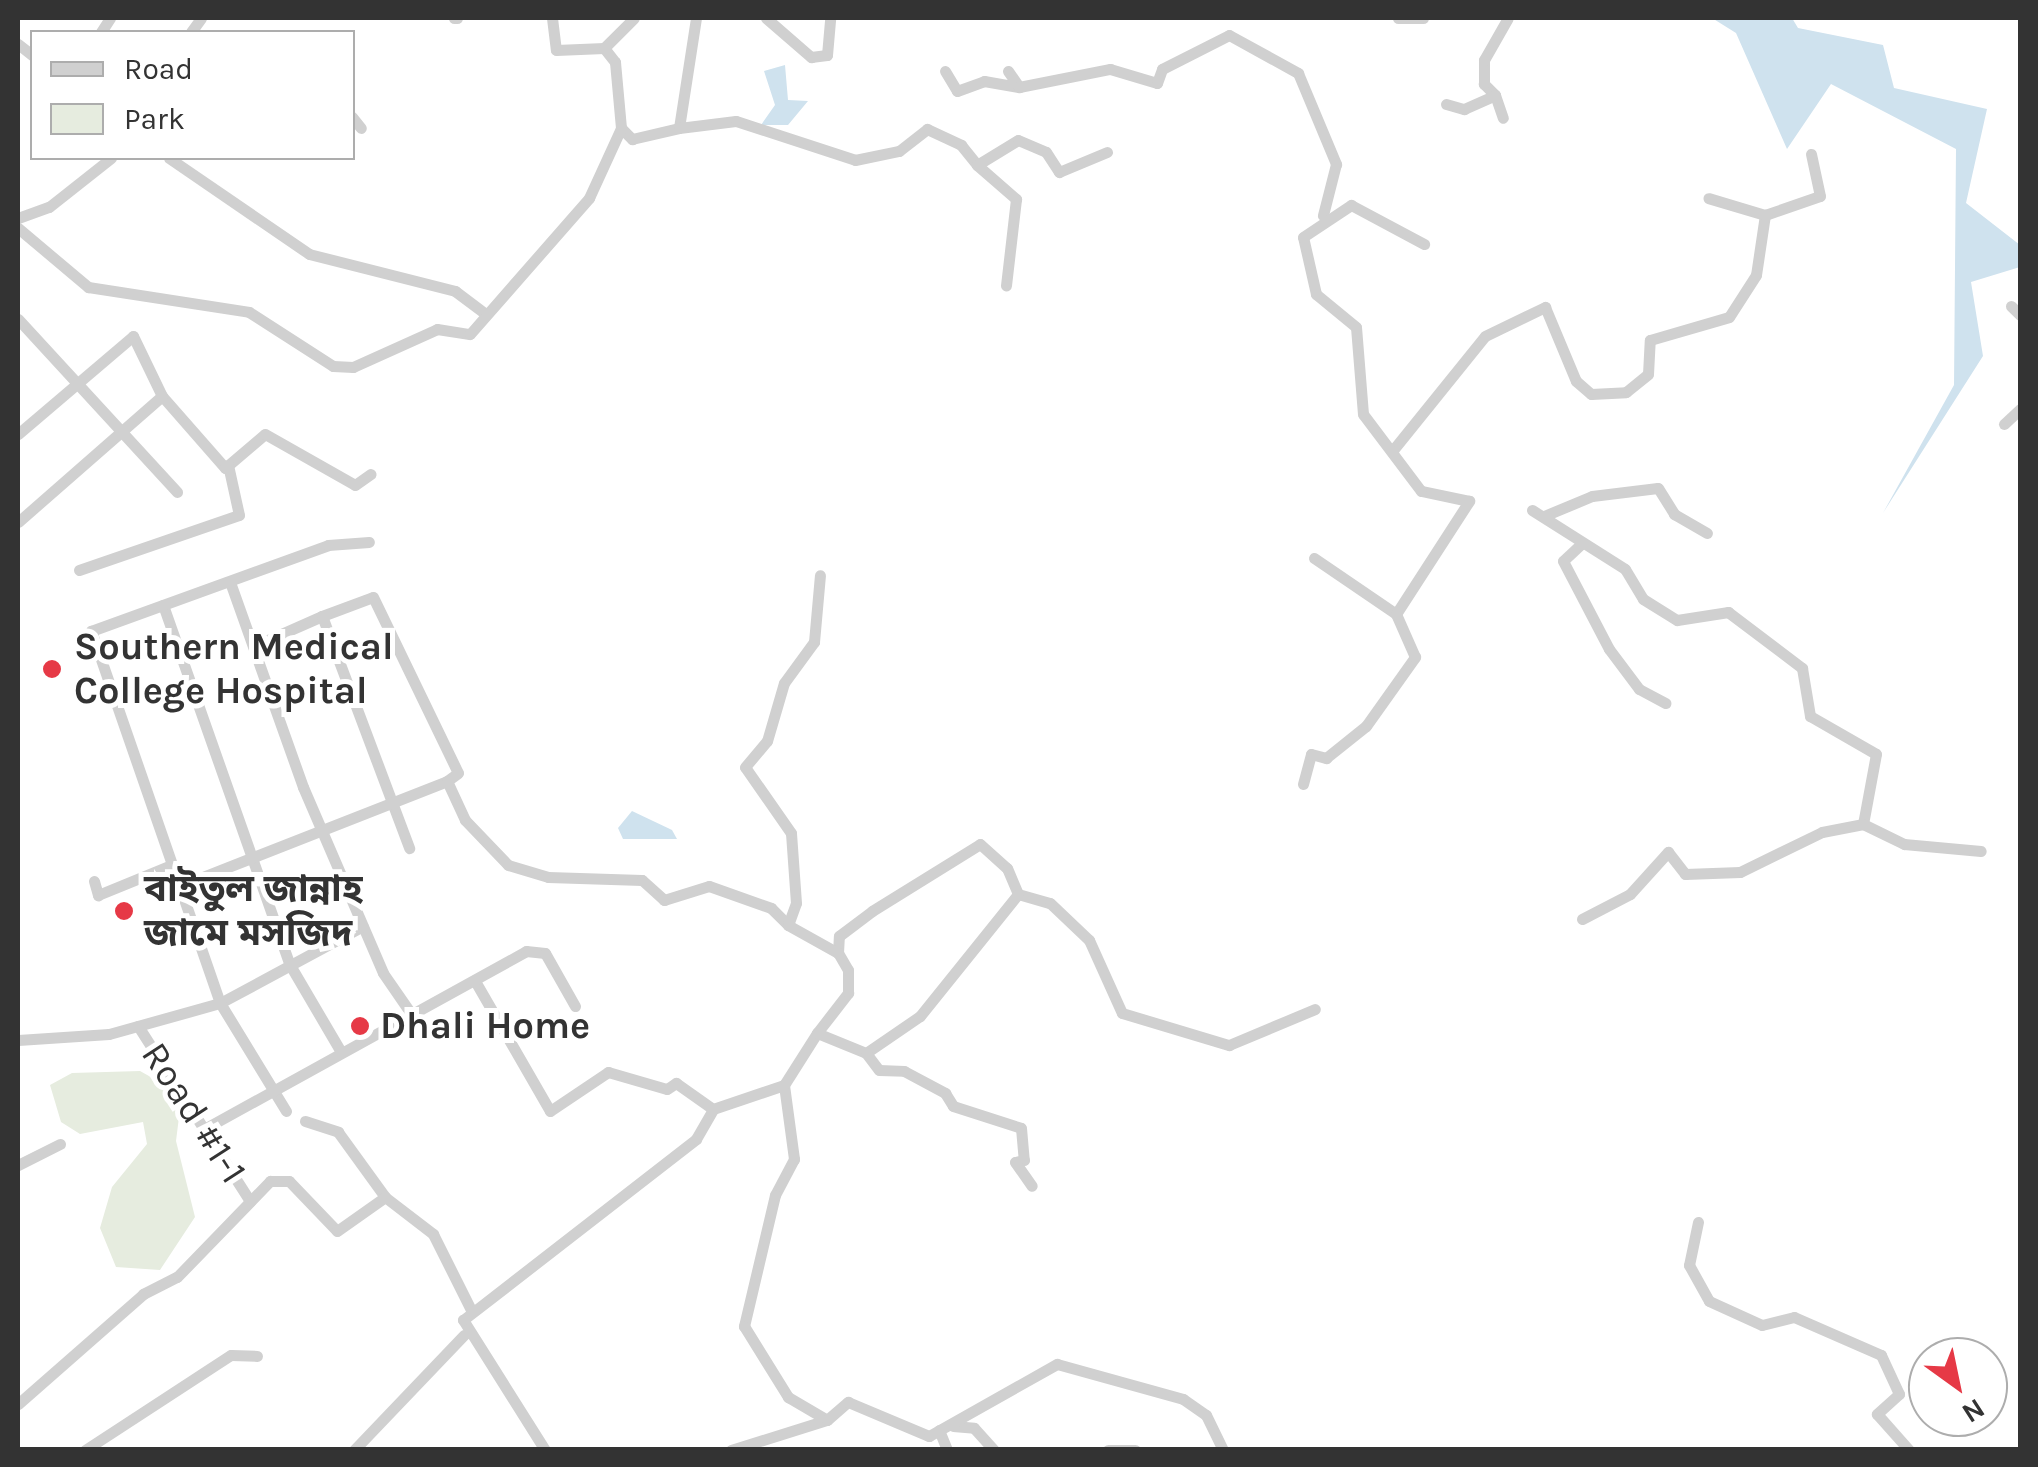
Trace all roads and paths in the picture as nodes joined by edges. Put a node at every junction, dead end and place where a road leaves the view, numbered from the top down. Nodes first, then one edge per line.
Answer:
1 (552, 18) edge
2 (634, 18) edge
3 (696, 18) edge
4 (766, 18) edge
5 (830, 18) edge
6 (1398, 18) edge
7 (1423, 18) edge
8 (1508, 18) edge
9 (604, 48) junction
10 (945, 70) dead end
11 (1008, 72) dead end
12 (1019, 88) junction
13 (1495, 94) junction
14 (1446, 104) dead end
15 (1503, 118) dead end
16 (355, 121) edge
17 (361, 128) dead end
18 (621, 128) junction
19 (679, 128) junction
20 (1107, 152) dead end
21 (1811, 154) dead end
22 (108, 160) edge
23 (172, 160) edge
24 (978, 165) junction
25 (1708, 198) dead end
26 (1765, 215) junction
27 (1323, 216) junction
28 (18, 218) edge
29 (18, 228) edge
30 (1424, 244) dead end
31 (1006, 285) dead end
32 (486, 314) junction
33 (18, 319) edge
34 (70, 384) junction
35 (162, 396) junction
36 (2020, 409) edge
37 (2004, 424) dead end
38 (18, 434) edge
39 (117, 436) junction
40 (1392, 450) junction
41 (228, 465) junction
42 (371, 474) dead end
43 (177, 492) dead end
44 (18, 522) edge
45 (1707, 533) dead end
46 (369, 542) dead end
47 (1580, 545) junction
48 (1314, 558) dead end
49 (79, 570) dead end
50 (820, 575) dead end
51 (230, 582) junction
52 (163, 605) junction
53 (1396, 614) junction
54 (322, 616) junction
55 (254, 646) junction
56 (1665, 703) dead end
57 (447, 781) junction
58 (1303, 784) dead end
59 (388, 805) junction
60 (1863, 824) junction
61 (323, 832) junction
62 (409, 848) dead end
63 (1981, 851) dead end
64 (248, 856) junction
65 (169, 866) junction
66 (94, 881) dead end
67 (177, 887) junction
68 (1018, 894) junction
69 (1582, 919) dead end
70 (788, 925) junction
71 (363, 926) junction
72 (838, 953) junction
73 (290, 966) junction
74 (475, 981) junction
75 (220, 1003) junction
76 (575, 1006) dead end
77 (1316, 1010) dead end
78 (412, 1015) junction
79 (138, 1026) junction
80 (817, 1033) junction
81 (18, 1039) edge
82 (341, 1052) junction
83 (866, 1053) junction
84 (784, 1085) junction
85 (272, 1088) junction
86 (713, 1109) junction
87 (286, 1112) dead end
88 (305, 1121) dead end
89 (204, 1129) junction
90 (60, 1144) dead end
91 (18, 1165) edge
92 (1032, 1186) dead end
93 (385, 1197) junction
94 (250, 1201) junction
95 (1698, 1222) dead end
96 (471, 1310) junction
97 (464, 1335) junction
98 (257, 1356) dead end
99 (18, 1404) edge
100 (827, 1420) junction
101 (953, 1426) junction
102 (939, 1430) junction
103 (86, 1450) edge
104 (354, 1450) edge
105 (545, 1450) edge
106 (732, 1450) edge
107 (947, 1450) edge
108 (994, 1450) edge
109 (1108, 1450) edge
110 (1136, 1450) edge
111 (1222, 1450) edge
112 (1909, 1450) edge

1 - 9 street
2 - 9 street
3 - 19 street
4 - 5 street
6 - 7 street
8 - 13 street
9 - 18 street
10 - 12 street
11 - 12 street
12 - 27 street
13 - 14 street
13 - 15 street
16 - 17 street
18 - 19 street
18 - 32 street
19 - 24 street
20 - 24 street
21 - 26 street
22 - 28 street
23 - 32 street
24 - 31 street
25 - 26 street
26 - 40 street
27 - 30 street
27 - 40 street
29 - 32 street
33 - 34 street
34 - 35 street
34 - 38 street
34 - 39 street
35 - 39 street
35 - 41 street
36 - 37 street
39 - 43 street
39 - 44 street
40 - 53 street
41 - 42 street
41 - 49 street
45 - 47 street
46 - 51 street
47 - 56 street
47 - 60 street
48 - 53 street
50 - 70 street
51 - 52 street
51 - 55 street
52 - 64 street
52 - 65 street
53 - 58 street
54 - 55 street
54 - 57 street
54 - 59 street
55 - 61 street
57 - 59 street
57 - 70 street
59 - 61 street
59 - 62 street
60 - 63 street
60 - 69 street
61 - 64 street
61 - 71 street
64 - 67 street
64 - 73 street
65 - 66 street
65 - 67 street
67 - 75 street
68 - 72 street
68 - 77 street
68 - 83 street
70 - 72 street
71 - 73 street
71 - 78 street
72 - 80 street
73 - 75 street
73 - 82 street
74 - 76 street
74 - 78 street
74 - 86 street
75 - 79 street
75 - 85 street
78 - 82 street
79 - 81 street
79 - 89 street, Road #1-1
80 - 83 street
80 - 84 street
82 - 85 street
83 - 92 street
84 - 86 street
84 - 100 street
85 - 87 street
85 - 89 street
86 - 96 street
88 - 93 street
89 - 94 street, Road #1-1
90 - 91 street
93 - 94 street
93 - 96 street
94 - 99 street
95 - 112 street
96 - 97 street
97 - 104 street
97 - 105 street
98 - 103 street
100 - 102 street
100 - 106 street
101 - 102 street
101 - 108 street
101 - 111 street
102 - 107 street
109 - 110 street

